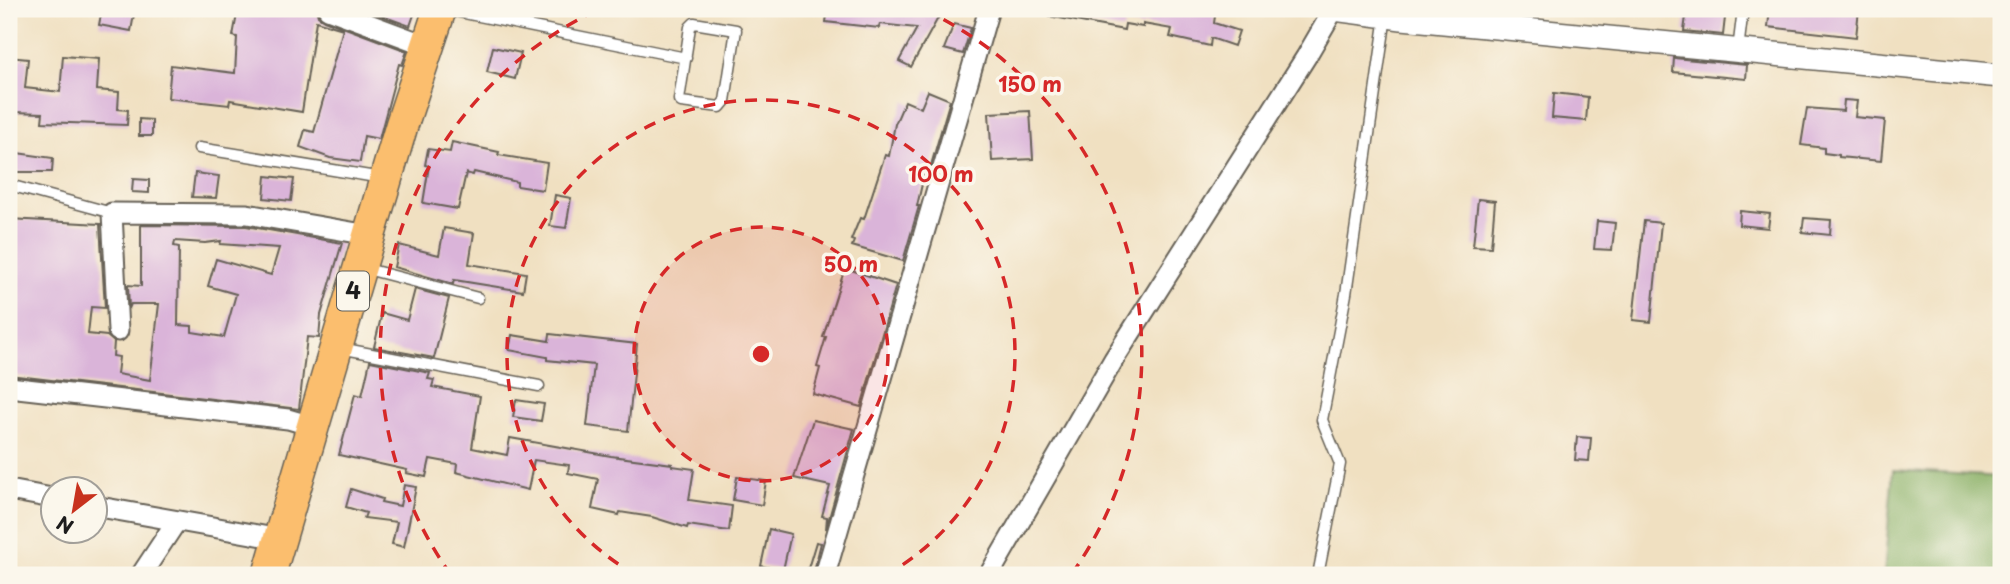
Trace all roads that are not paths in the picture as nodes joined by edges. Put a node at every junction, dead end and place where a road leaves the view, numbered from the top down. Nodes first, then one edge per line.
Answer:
1 (328, 9) edge
2 (442, 9) edge
3 (989, 9) edge
4 (1334, 9) edge
5 (1743, 9) edge
6 (1386, 15) junction
7 (428, 46) junction
8 (1738, 50) junction
9 (686, 58) junction
10 (2001, 76) edge
11 (199, 148) dead end
12 (386, 179) junction
13 (13, 186) dead end
14 (112, 213) junction
15 (369, 235) junction
16 (360, 267) junction
17 (478, 298) dead end
18 (118, 331) dead end
19 (336, 347) junction
20 (539, 386) dead end
21 (9, 387) edge
22 (312, 426) junction
23 (9, 490) edge
24 (38, 495) edge
25 (108, 509) edge
26 (176, 522) junction
27 (280, 539) junction
28 (141, 575) edge
29 (270, 575) edge
30 (825, 575) edge
31 (989, 575) edge
32 (1318, 575) edge

1 - 7 street
2 - 7 highway, 4
2 - 9 lane
3 - 30 street
4 - 6 street
4 - 31 street
5 - 8 lane
6 - 8 street
6 - 32 lane
7 - 12 highway, 4
8 - 10 street
9 - 9 lane
11 - 12 lane
12 - 15 highway, 4
13 - 14 lane
14 - 15 street
14 - 18 street
15 - 16 highway, 4
16 - 17 lane
16 - 19 highway, 4
19 - 20 lane
19 - 22 highway, 4
21 - 22 street
22 - 27 highway, 4
23 - 24 street
25 - 26 street
26 - 27 street
26 - 28 street
27 - 29 highway, 4

